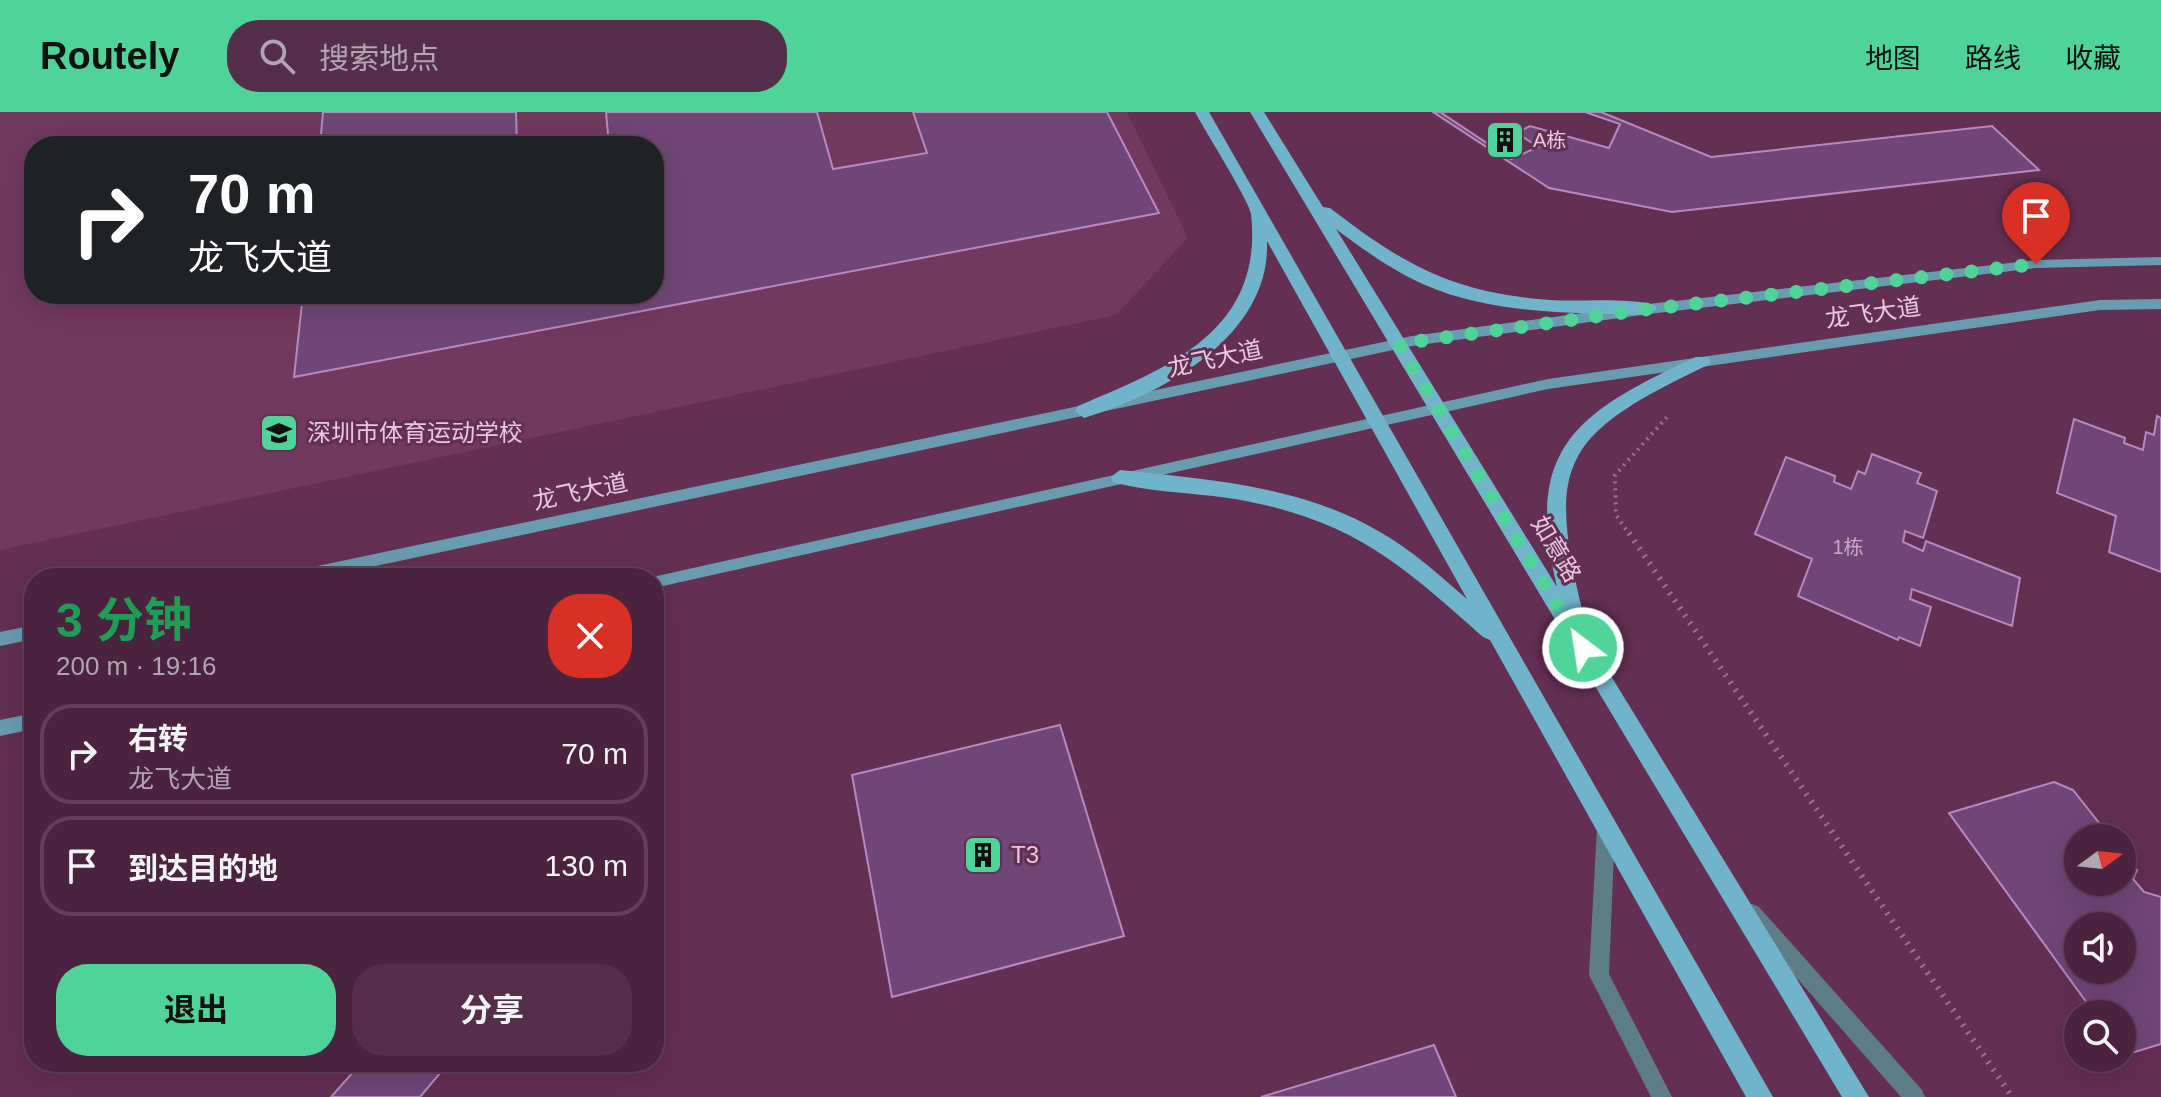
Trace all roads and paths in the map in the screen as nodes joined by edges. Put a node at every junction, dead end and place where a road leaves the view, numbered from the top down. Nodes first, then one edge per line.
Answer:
1 (1202, 112) edge
2 (1257, 112) edge
3 (1313, 204) junction
4 (1258, 212) junction
5 (2161, 261) edge
6 (2161, 304) edge
7 (1649, 309) junction
8 (1399, 344) junction
9 (1341, 357) junction
10 (1702, 361) junction
11 (1438, 409) junction
12 (1084, 411) junction
13 (1667, 417) dead end
14 (1378, 422) junction
15 (1120, 477) junction
16 (337, 568) edge
17 (664, 580) edge
18 (24, 634) edge
19 (0, 639) edge
20 (1501, 640) junction
21 (1583, 648) junction
22 (24, 723) edge
23 (0, 728) edge
24 (1606, 825) junction
25 (1726, 884) junction
26 (1662, 1097) edge
27 (1760, 1097) edge
28 (1856, 1097) edge
29 (1915, 1097) edge
30 (2012, 1097) edge

1 - 4 main road
2 - 3 main road, 如意路
3 - 7 main road
3 - 8 main road, 如意路
4 - 9 main road
4 - 12 main road
5 - 7 main road, 龙飞大道
6 - 10 main road, 龙飞大道
7 - 8 main road, 龙飞大道
8 - 9 main road, 龙飞大道
8 - 11 main road, 如意路
9 - 12 main road, 龙飞大道
9 - 14 main road
10 - 11 main road, 龙飞大道
10 - 21 main road
11 - 14 main road, 龙飞大道
11 - 21 main road, 如意路
12 - 16 main road, 龙飞大道
13 - 30 path
14 - 15 main road, 龙飞大道
14 - 20 main road
15 - 17 main road, 龙飞大道
15 - 20 main road
18 - 19 main road
20 - 24 main road
21 - 25 main road, 如意路
22 - 23 main road
24 - 26 lane
24 - 27 main road
25 - 28 main road, 如意路
25 - 29 lane

